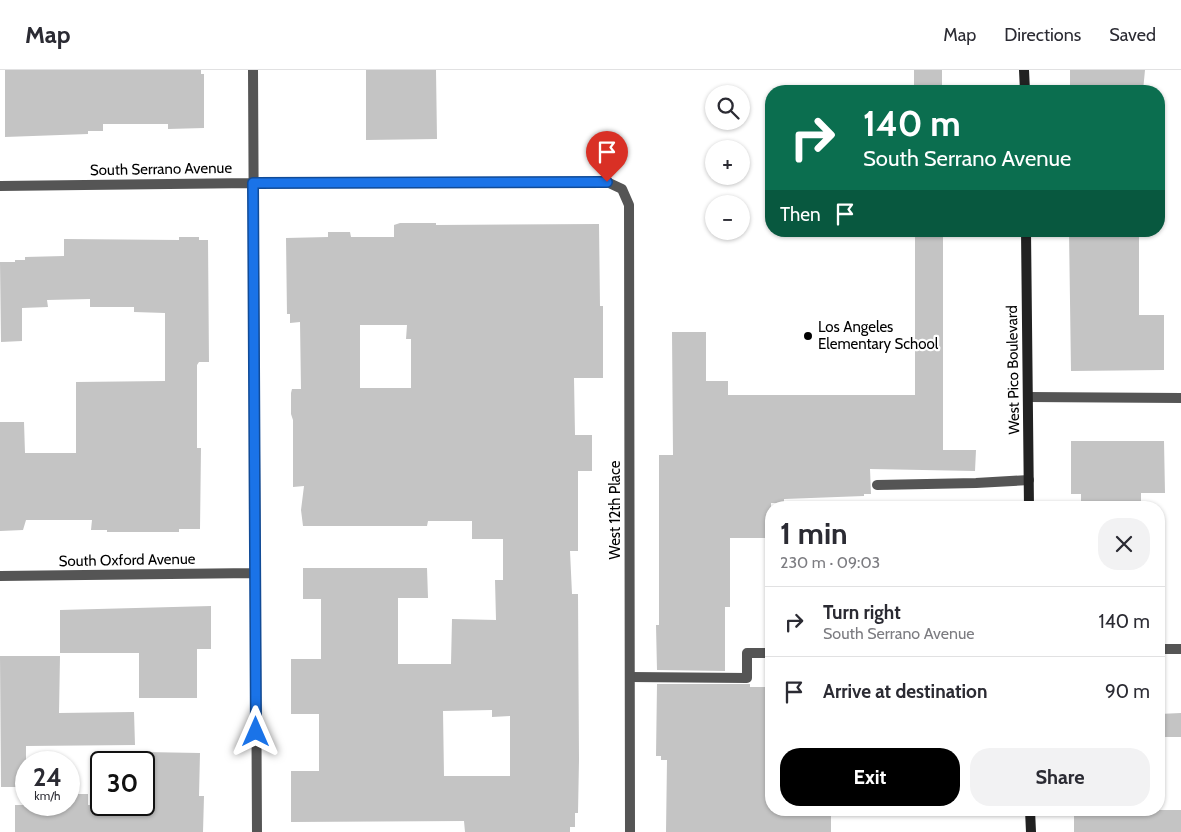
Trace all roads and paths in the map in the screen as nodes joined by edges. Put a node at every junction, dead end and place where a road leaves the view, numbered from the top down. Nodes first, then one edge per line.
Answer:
1 (252, 70) edge
2 (1024, 70) edge
3 (1025, 85) edge
4 (253, 183) junction
5 (0, 186) edge
6 (622, 189) joint
7 (1026, 237) edge
8 (1028, 397) junction
9 (1181, 398) edge
10 (1029, 480) junction
11 (877, 485) dead end
12 (1029, 501) edge
13 (255, 573) junction
14 (0, 576) edge
15 (1181, 648) edge
16 (1165, 649) edge
17 (765, 653) edge
18 (630, 677) junction
19 (1030, 816) edge
20 (257, 832) edge
21 (630, 832) edge
22 (1030, 832) edge

1 - 4 street
2 - 3 main road
4 - 5 street, South Serrano Avenue
4 - 6 street, South Serrano Avenue
4 - 13 street
6 - 18 street, West 12th Place
7 - 8 main road, West Pico Boulevard
8 - 9 street
8 - 10 main road, West Pico Boulevard
10 - 11 street
10 - 12 main road, West Pico Boulevard
13 - 14 street, South Oxford Avenue
13 - 20 street
15 - 16 street
17 - 18 street
18 - 21 street, West 12th Place
19 - 22 main road

